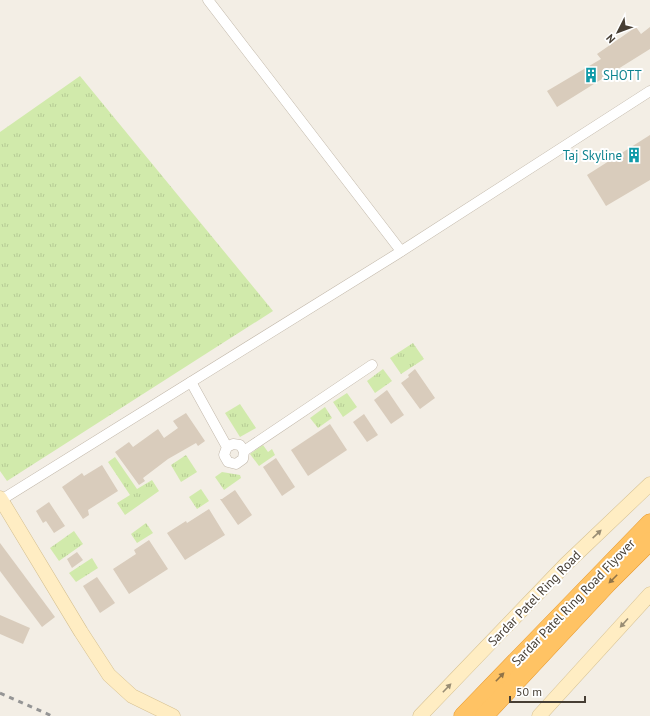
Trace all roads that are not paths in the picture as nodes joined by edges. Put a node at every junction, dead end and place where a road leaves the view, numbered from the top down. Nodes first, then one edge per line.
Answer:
1 (209, 0) edge
2 (650, 91) edge
3 (401, 251) junction
4 (372, 365) dead end
5 (192, 382) junction
6 (226, 447) junction
7 (244, 451) junction
8 (650, 484) edge
9 (1, 499) edge
10 (650, 523) edge
11 (650, 542) edge
12 (650, 594) edge
13 (173, 716) edge
14 (420, 716) edge
15 (463, 716) edge
16 (484, 716) edge
17 (539, 716) edge

1 - 3 street
2 - 3 street
3 - 5 street
4 - 7 street
5 - 6 street
5 - 9 street
6 - 7 street
6 - 7 street
14 -> 8 street, Sardar Patel Ring Road
9 - 13 street
15 -> 10 highway, Sardar Patel Ring Road Flyover
11 -> 16 highway, Sardar Patel Ring Road Flyover
12 -> 17 street

